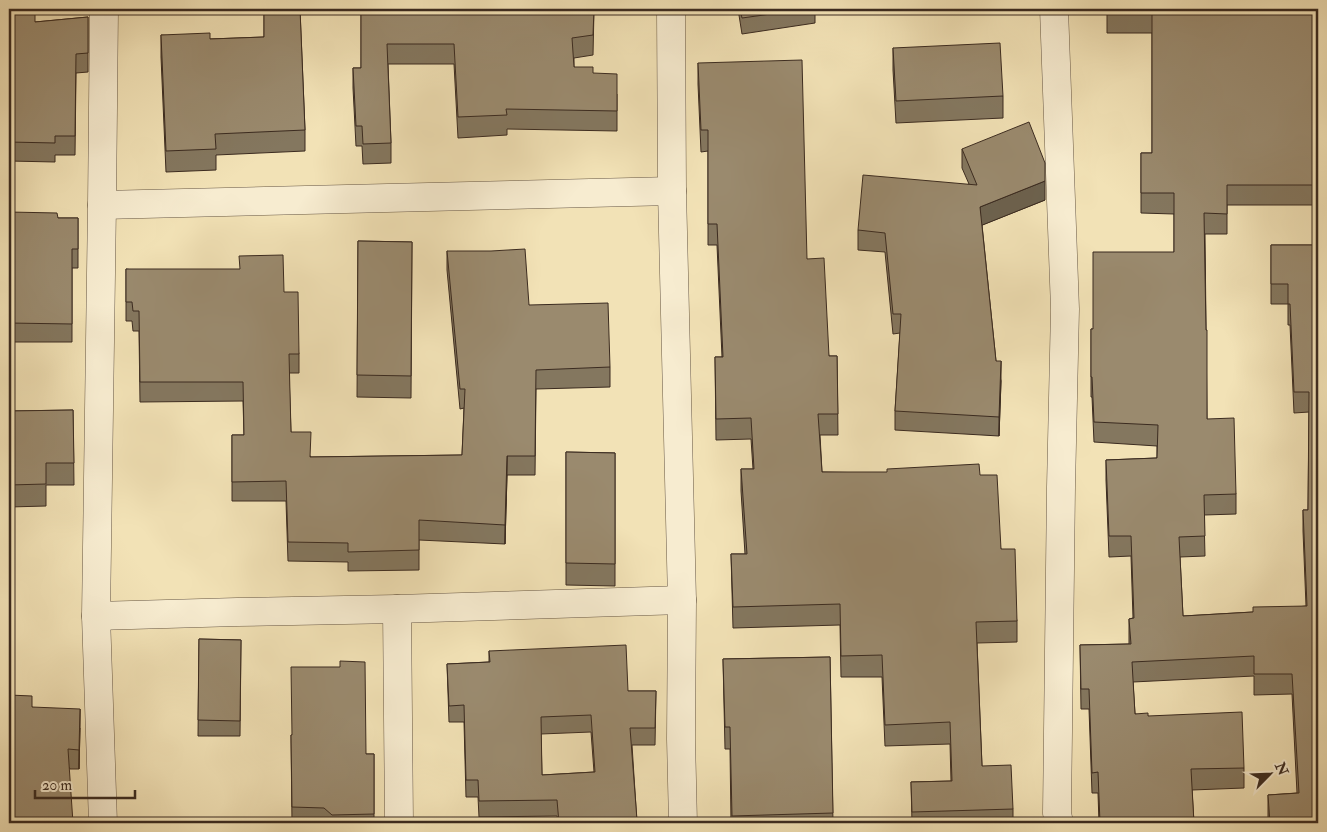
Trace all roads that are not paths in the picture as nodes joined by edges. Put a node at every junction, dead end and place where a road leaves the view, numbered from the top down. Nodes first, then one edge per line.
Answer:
1 (104, 9) edge
2 (671, 9) edge
3 (1054, 9) edge
4 (672, 191) junction
5 (102, 205) junction
6 (682, 600) junction
7 (397, 609) junction
8 (96, 616) junction
9 (103, 823) edge
10 (399, 823) edge
11 (683, 823) edge
12 (1059, 823) edge

1 - 5 street
2 - 4 street
3 - 12 street
4 - 5 street
4 - 6 street
5 - 8 street
6 - 7 street
6 - 11 street
7 - 8 street
7 - 10 street
8 - 9 street

